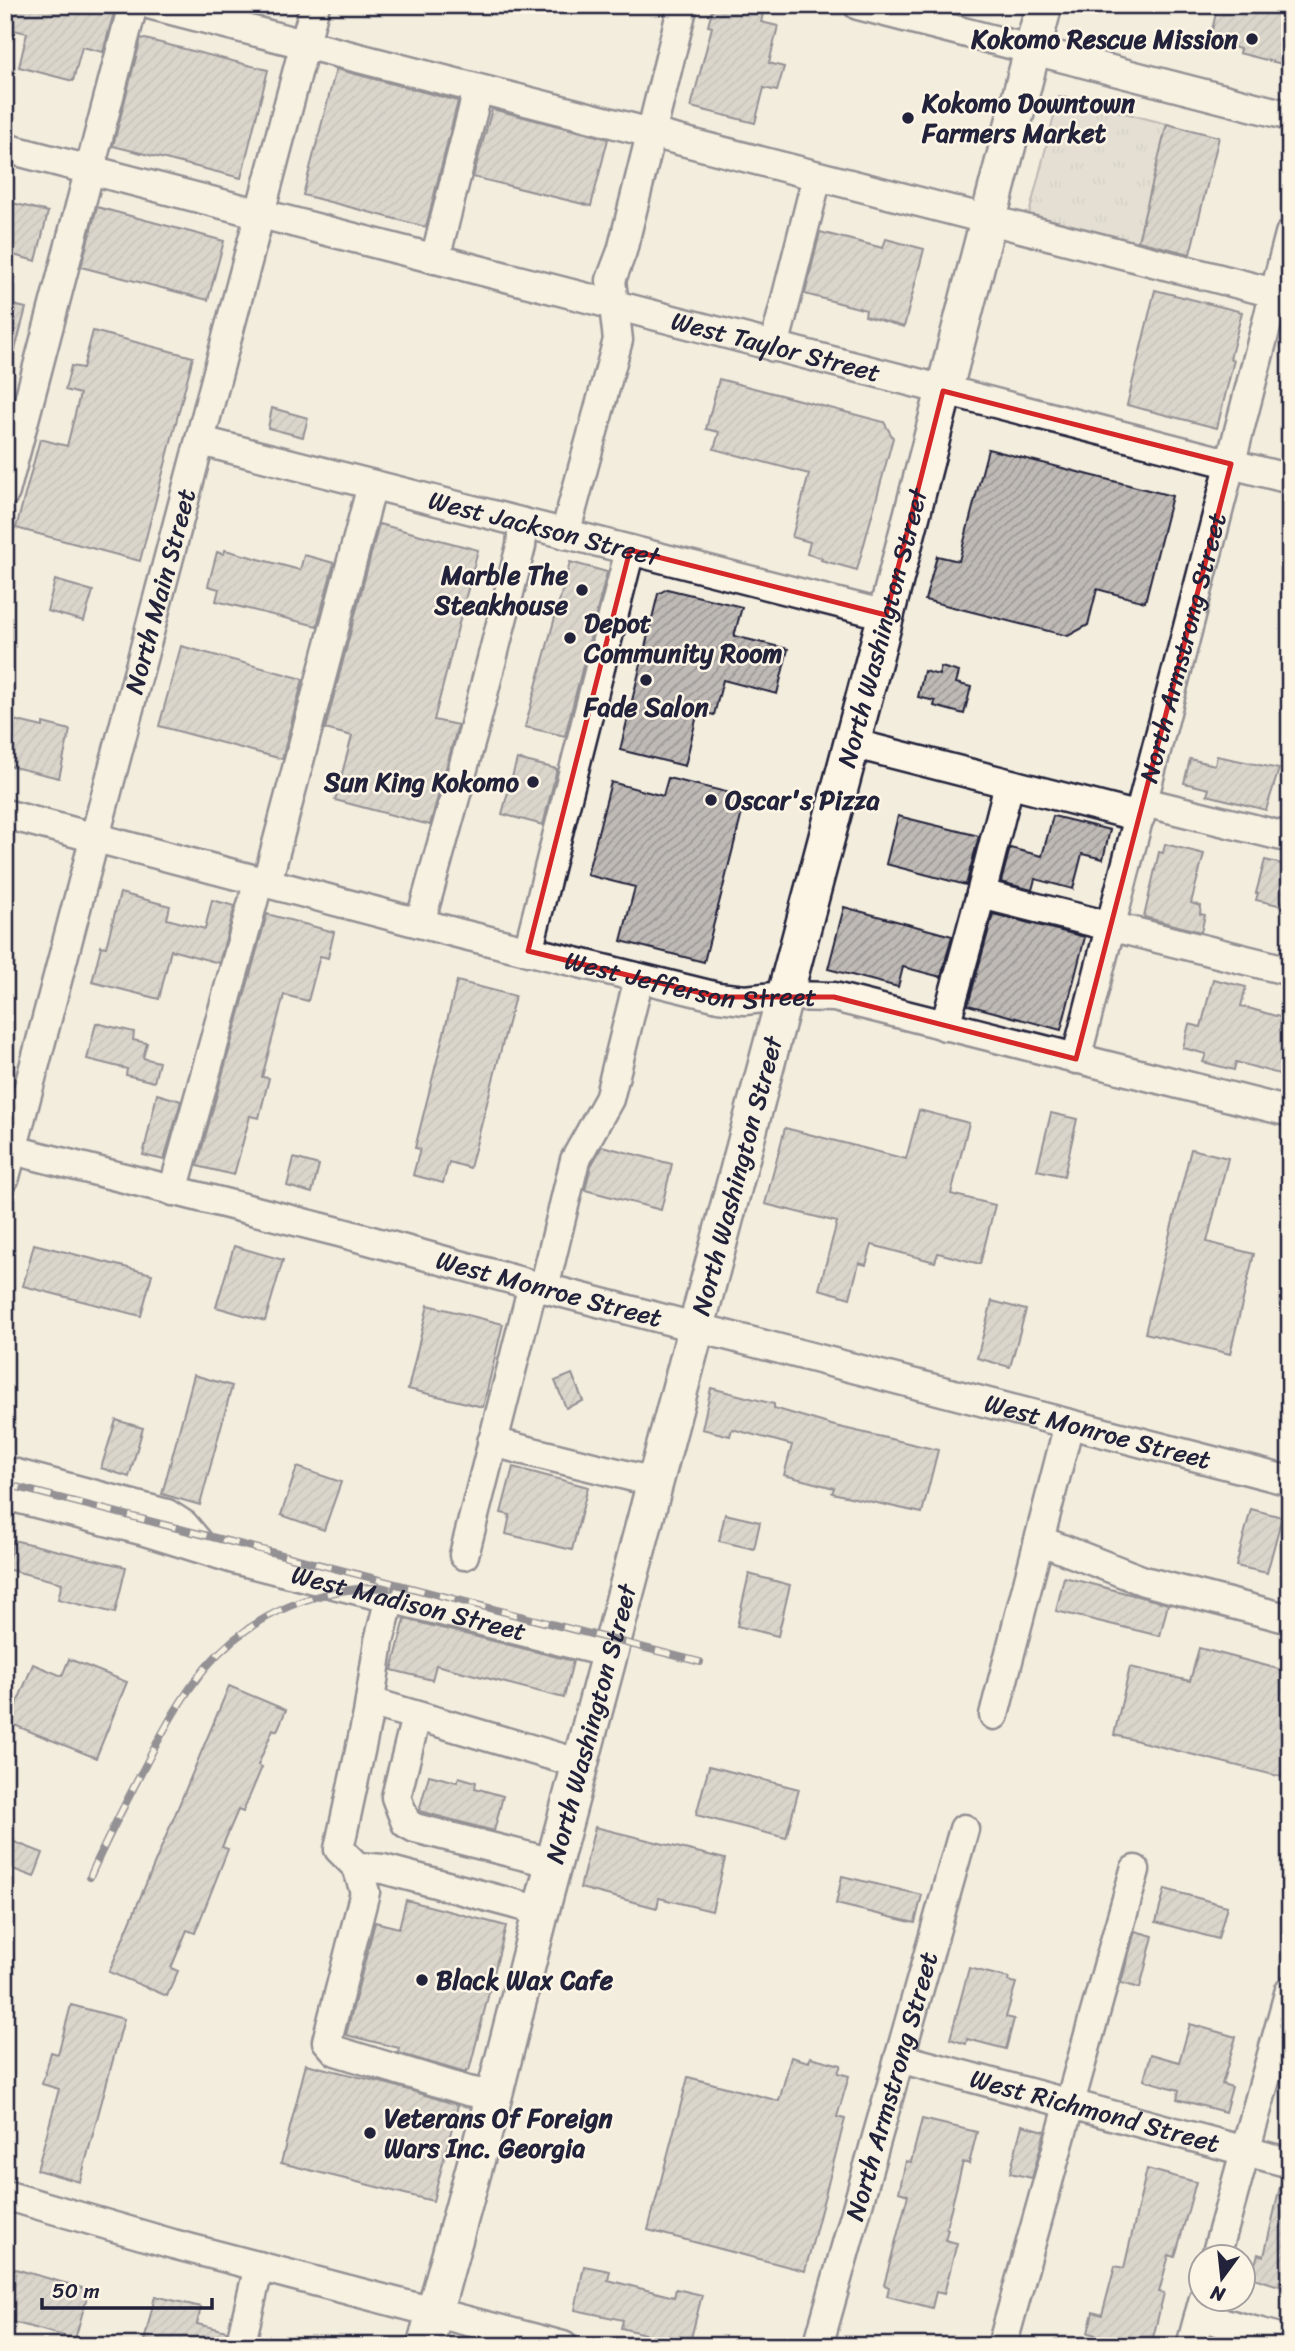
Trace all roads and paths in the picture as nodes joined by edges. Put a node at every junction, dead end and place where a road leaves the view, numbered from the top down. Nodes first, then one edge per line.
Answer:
1 (133, 5) edge
2 (152, 5) edge
3 (315, 5) edge
4 (683, 5) edge
5 (1044, 5) edge
6 (863, 6) edge
7 (304, 45) junction
8 (1032, 51) junction
9 (478, 90) junction
10 (1290, 116) edge
11 (652, 135) junction
12 (5, 148) edge
13 (90, 171) junction
14 (817, 177) junction
15 (261, 214) junction
16 (988, 221) junction
17 (1290, 234) edge
18 (435, 259) junction
19 (1282, 295) edge
20 (612, 305) junction
21 (774, 347) junction
22 (943, 391) junction
23 (201, 441) junction
24 (1231, 464) junction
25 (1290, 479) edge
26 (372, 485) junction
27 (5, 492) edge
28 (523, 523) junction
29 (565, 534) junction
30 (630, 550) junction
31 (886, 615) junction
32 (851, 743) junction
33 (1009, 784) junction
34 (1142, 809) junction
35 (5, 814) edge
36 (94, 836) junction
37 (1290, 838) edge
38 (263, 881) junction
39 (981, 894) junction
40 (420, 923) junction
41 (1111, 926) junction
42 (528, 951) junction
43 (1290, 971) edge
44 (639, 978) junction
45 (783, 996) junction
46 (945, 1026) junction
47 (1076, 1059) junction
48 (1290, 1112) edge
49 (9, 1148) edge
50 (5, 1177) edge
51 (173, 1191) junction
52 (538, 1287) junction
53 (696, 1327) junction
54 (1069, 1424) junction
55 (492, 1442) junction
56 (5, 1471) edge
57 (1290, 1481) edge
58 (654, 1482) junction
59 (5, 1495) edge
60 (1039, 1540) junction
61 (202, 1550) junction
62 (464, 1555) dead end
63 (390, 1598) junction
64 (1290, 1619) edge
65 (609, 1653) junction
66 (370, 1702) junction
67 (994, 1715) dead end
68 (416, 1717) junction
69 (581, 1764) junction
70 (964, 1829) dead end
71 (553, 1863) junction
72 (357, 1867) junction
73 (1135, 1870) dead end
74 (541, 1911) junction
75 (1290, 1990) edge
76 (899, 2058) junction
77 (494, 2096) junction
78 (1070, 2104) junction
79 (1245, 2151) junction
80 (1290, 2163) edge
81 (5, 2195) edge
82 (1220, 2242) edge
83 (259, 2266) junction
84 (1201, 2312) edge
85 (1215, 2312) edge
86 (434, 2313) junction
87 (1290, 2341) edge
88 (240, 2346) edge
89 (425, 2346) edge
90 (563, 2346) edge
91 (818, 2346) edge
92 (1002, 2346) edge
93 (1191, 2346) edge

1 - 13 street
2 - 7 street
3 - 7 street, North Main Street
4 - 11 street
5 - 8 main road, North Washington Street
6 - 8 street
7 - 9 street
7 - 15 street, North Main Street
8 - 10 street
8 - 16 main road, North Washington Street
9 - 11 street
9 - 18 street
11 - 14 street
11 - 20 street
12 - 13 street, West Taylor Street
13 - 15 street, West Taylor Street
13 - 27 street
14 - 16 street
14 - 21 street
15 - 18 street, West Taylor Street
15 - 23 street, North Main Street
16 - 19 street
16 - 22 main road, North Washington Street
17 - 19 street, North Armstrong Street
18 - 20 street, West Taylor Street
19 - 24 street, North Armstrong Street
20 - 21 street, West Taylor Street
20 - 29 street
21 - 22 street, West Taylor Street
22 - 24 street, West Taylor Street
22 - 31 main road, North Washington Street
23 - 26 street, West Jackson Street
23 - 36 street, North Main Street
24 - 25 street, West Taylor Street
24 - 34 street, North Armstrong Street
26 - 28 street, West Jackson Street
26 - 38 street
28 - 29 street, West Jackson Street
28 - 40 street
29 - 30 street, West Jackson Street
30 - 31 street, West Jackson Street
30 - 42 street
31 - 32 main road, North Washington Street
32 - 33 street
32 - 45 main road, North Washington Street
33 - 34 street
33 - 39 street
34 - 37 street
34 - 41 street, North Armstrong Street
35 - 36 street, West Jefferson Street
36 - 38 street, West Jefferson Street
36 - 49 street, North Main Street
38 - 40 street, West Jefferson Street
38 - 51 street
39 - 41 street
39 - 46 street
40 - 42 street, West Jefferson Street
41 - 43 street
41 - 47 street, North Armstrong Street
42 - 44 street, West Jefferson Street
44 - 45 street, West Jefferson Street
44 - 52 street
45 - 46 street, West Jefferson Street
45 - 53 main road, North Washington Street
46 - 47 street, West Jefferson Street
47 - 48 street, West Jefferson Street
49 - 50 street, North Main Street
49 - 51 street, West Monroe Street
51 - 52 street, West Monroe Street
52 - 53 street, West Monroe Street
52 - 55 street
53 - 54 street, West Monroe Street
53 - 58 main road, North Washington Street
54 - 57 street, West Monroe Street
54 - 60 street
55 - 58 street
55 - 62 street
56 - 61 street
58 - 65 main road, North Washington Street
59 - 61 street, West Madison Street
60 - 64 street
60 - 67 street
61 - 63 street, West Madison Street
63 - 65 street, West Madison Street
63 - 66 street
65 - 69 main road, North Washington Street
66 - 68 street
66 - 72 street
68 - 69 street
68 - 71 street
69 - 71 main road, North Washington Street
70 - 76 street, North Armstrong Street
71 - 74 main road, North Washington Street
72 - 74 street
72 - 77 street
73 - 78 street
74 - 77 main road, North Washington Street
75 - 79 street
76 - 78 street, West Richmond Street
76 - 91 street, North Armstrong Street
77 - 86 main road, North Washington Street
78 - 79 street, West Richmond Street
78 - 92 street
79 - 80 street, West Richmond Street
79 - 82 street
81 - 83 street
83 - 86 street
83 - 88 street
84 - 93 street
85 - 87 street
86 - 89 main road, North Washington Street
86 - 90 street

